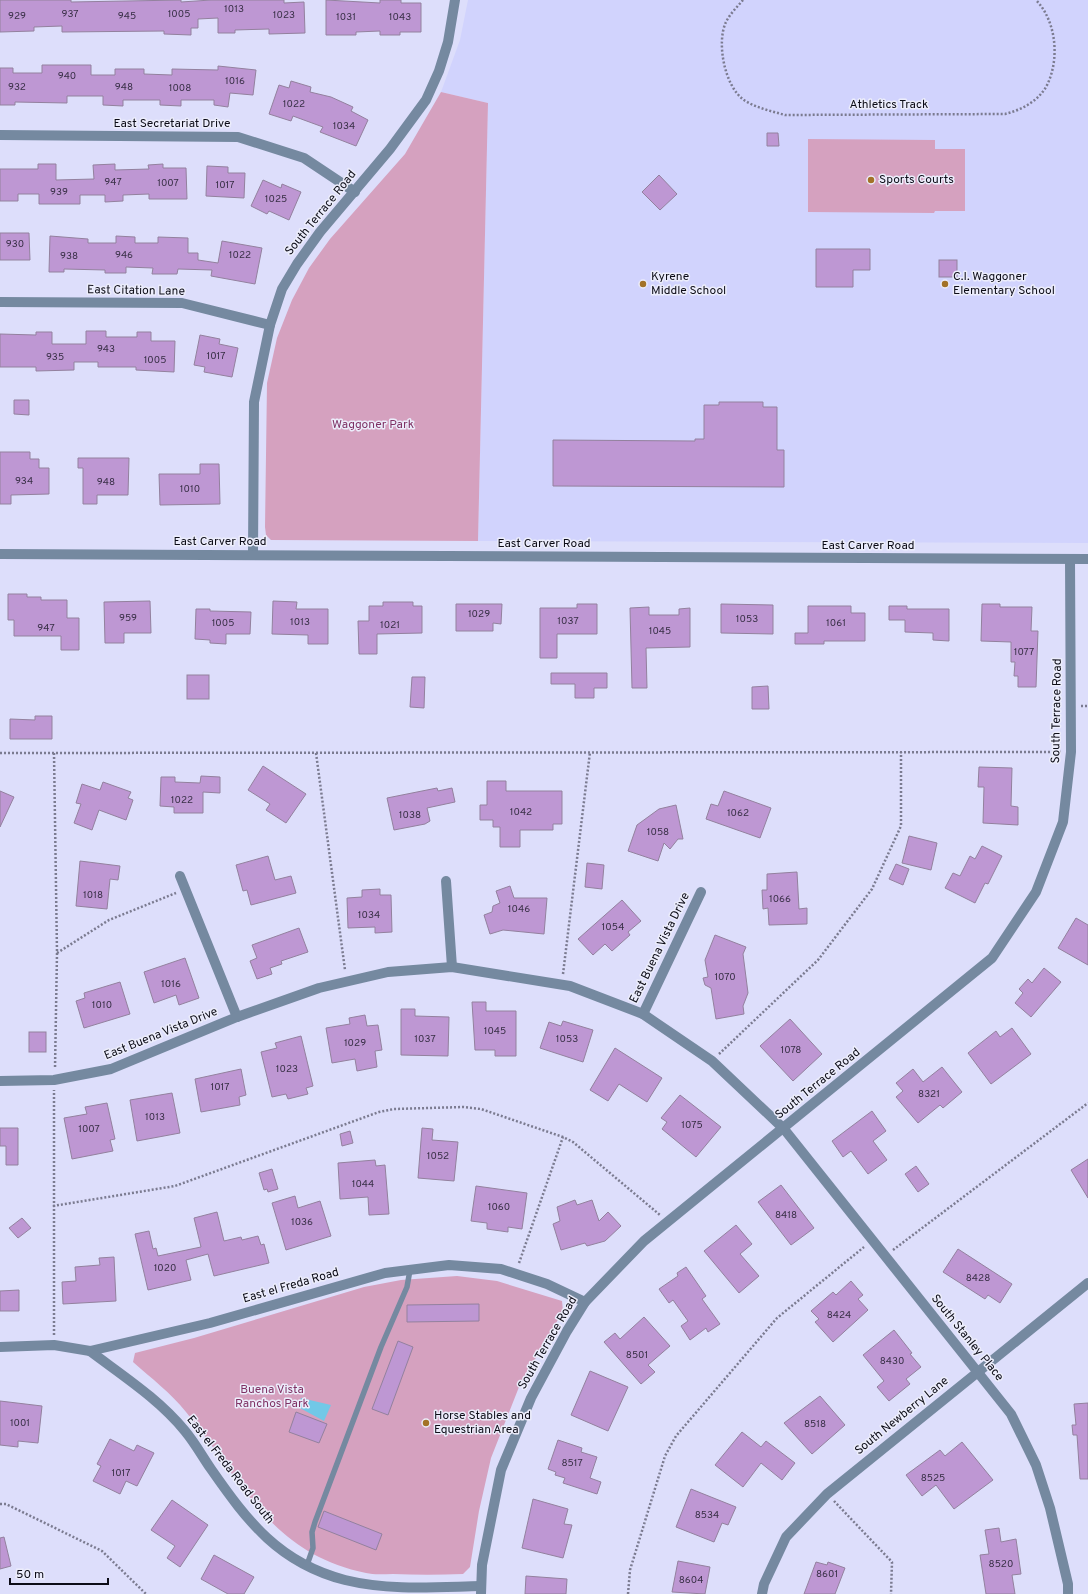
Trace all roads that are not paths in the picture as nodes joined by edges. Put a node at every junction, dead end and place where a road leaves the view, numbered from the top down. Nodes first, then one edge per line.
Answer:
1 (454, 0) edge
2 (0, 135) edge
3 (355, 192) junction
4 (0, 302) edge
5 (270, 325) junction
6 (0, 554) edge
7 (253, 555) junction
8 (1070, 559) junction
9 (1088, 559) edge
10 (180, 876) dead end
11 (446, 881) dead end
12 (701, 892) dead end
13 (452, 967) junction
14 (643, 1014) junction
15 (237, 1017) junction
16 (0, 1081) edge
17 (784, 1129) junction
18 (410, 1270) junction
19 (1088, 1283) edge
20 (585, 1302) junction
21 (0, 1348) edge
22 (90, 1351) junction
23 (977, 1371) junction
24 (306, 1565) junction
25 (481, 1590) edge
26 (762, 1594) edge
27 (1068, 1594) edge

1 - 3 street, South Terrace Road
2 - 3 street, East Secretariat Drive
3 - 5 street, South Terrace Road
4 - 5 street, East Citation Lane
5 - 7 street, South Terrace Road
6 - 7 street, East Carver Road
7 - 8 street, East Carver Road
8 - 9 street, East Carver Road
8 - 17 street, South Terrace Road
10 - 15 street, East Buena Vista Drive
11 - 13 street
12 - 14 street, East Buena Vista Drive
13 - 14 street, East Buena Vista Drive
13 - 15 street, East Buena Vista Drive
14 - 17 street, East Buena Vista Drive
15 - 16 street, East Buena Vista Drive
17 - 20 street, South Terrace Road
17 - 23 street, South Stanley Place
18 - 20 street, East el Freda Road
18 - 22 street, East el Freda Road
18 - 24 lane
19 - 23 street, South Newberry Lane
20 - 25 street, South Terrace Road
21 - 22 street, East el Freda Road
22 - 24 street, East el Freda Road South
23 - 26 street, South Newberry Lane
23 - 27 street, South Stanley Place
24 - 25 street, East el Freda Road South

